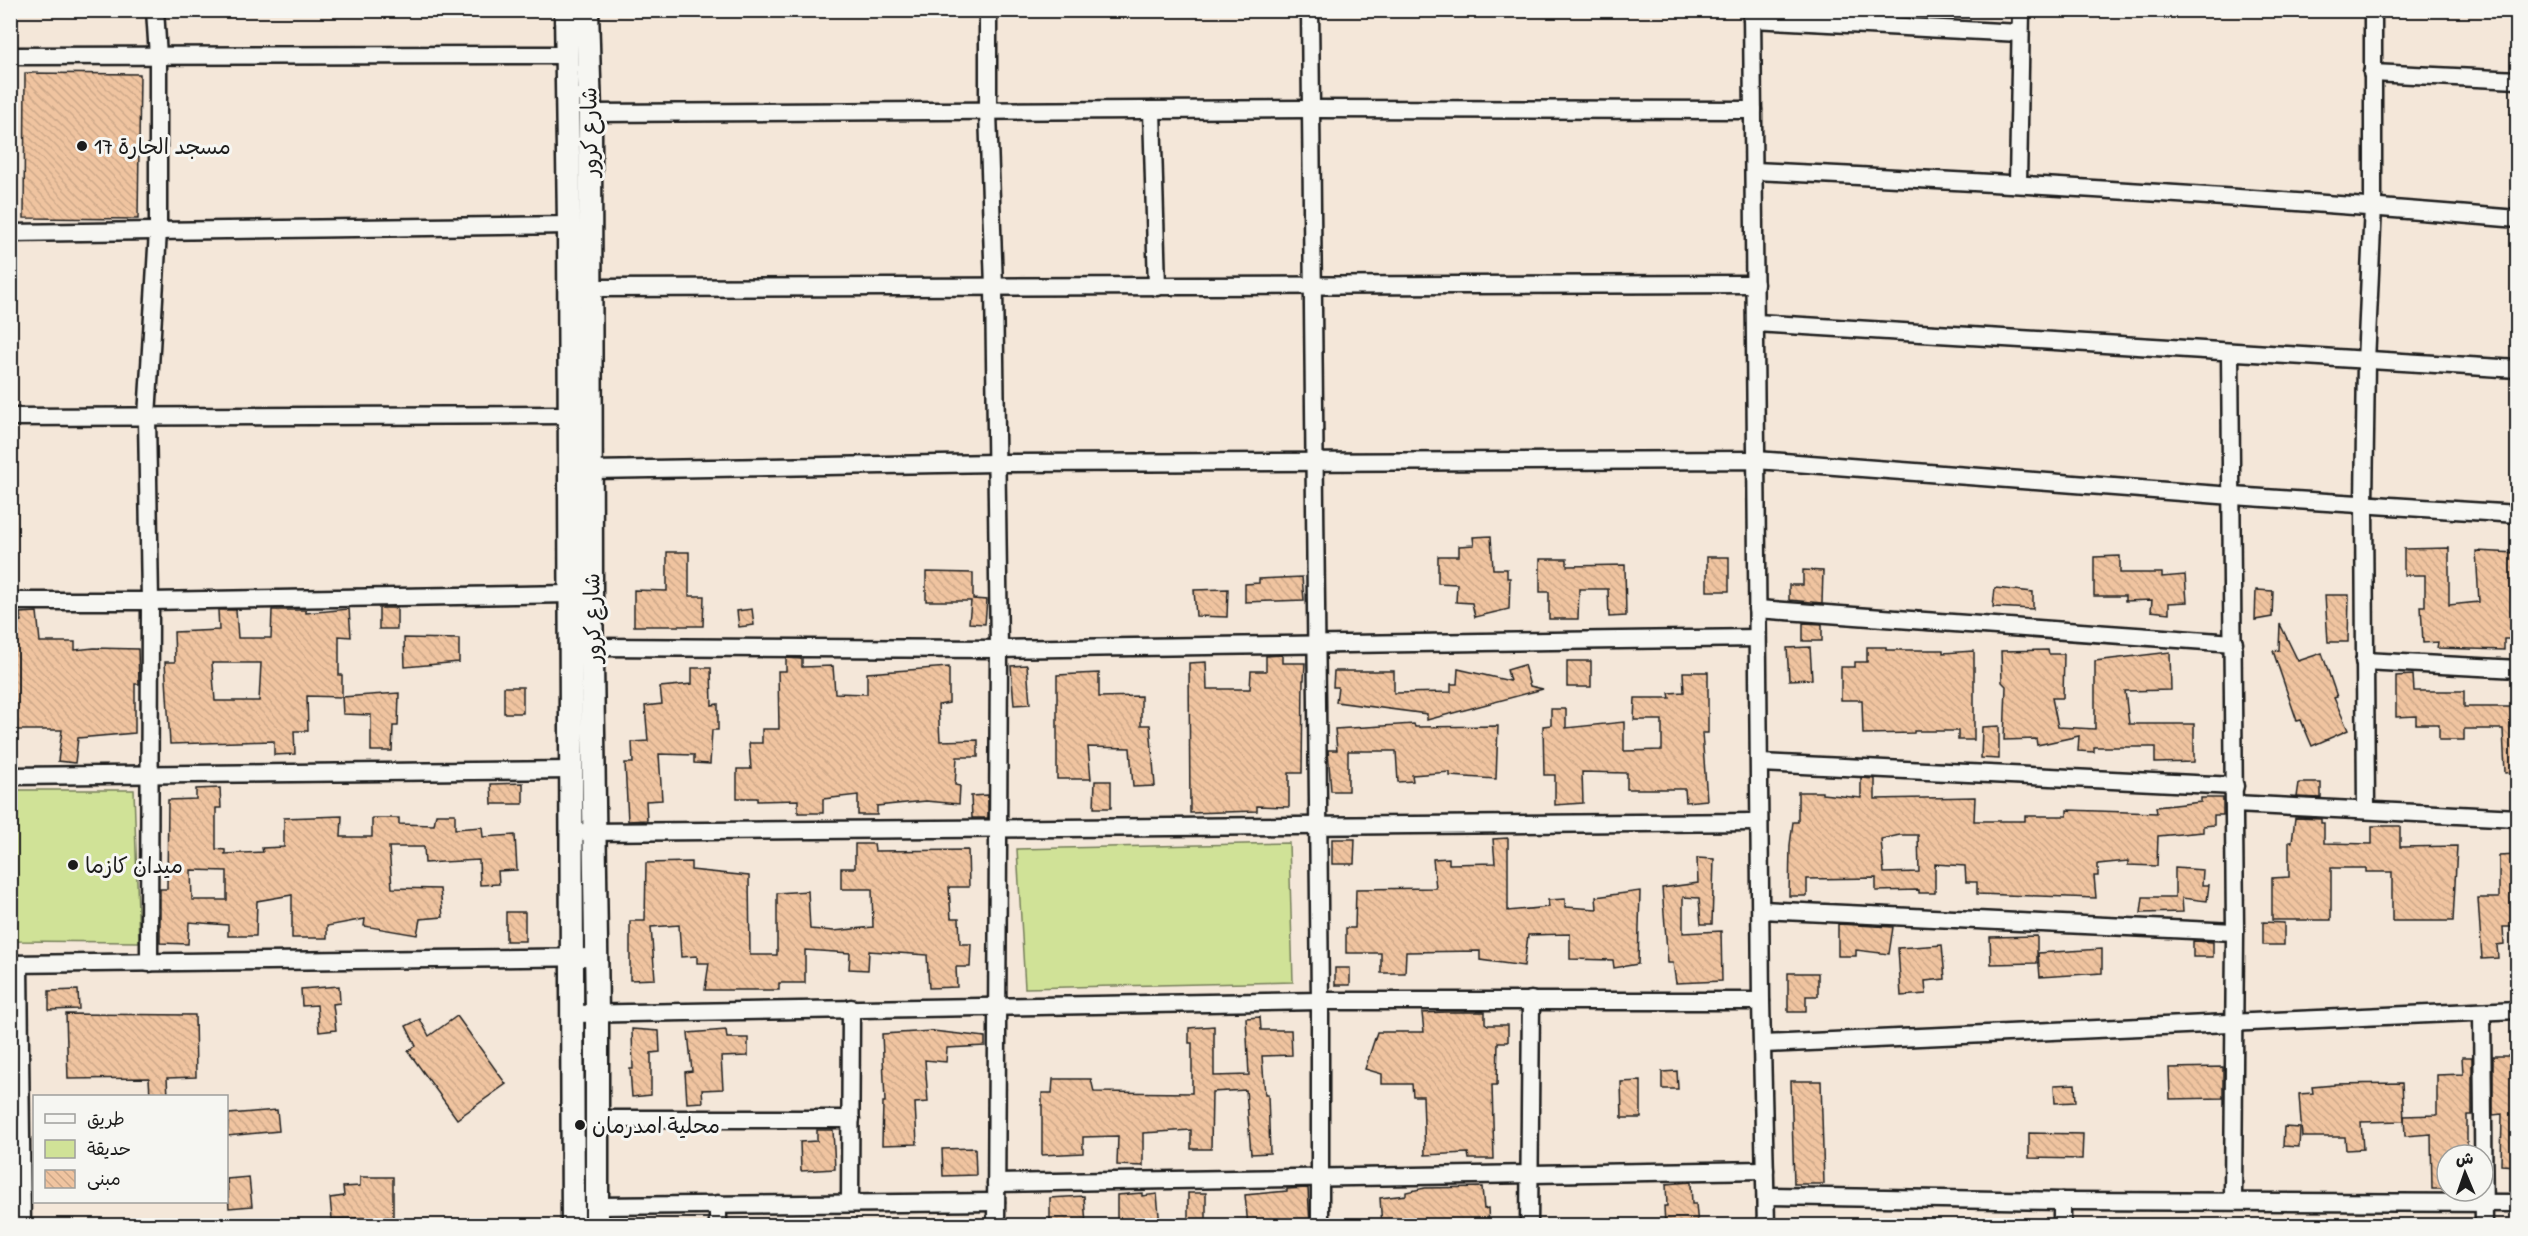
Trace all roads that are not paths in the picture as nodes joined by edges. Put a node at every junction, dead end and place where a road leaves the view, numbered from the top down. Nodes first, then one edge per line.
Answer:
1 (155, 10) edge
2 (566, 10) edge
3 (587, 10) edge
4 (988, 10) edge
5 (1310, 10) edge
6 (2021, 10) edge
7 (2373, 10) edge
8 (1752, 15) edge
9 (2020, 33) junction
10 (566, 55) junction
11 (10, 56) edge
12 (158, 56) junction
13 (2372, 73) junction
14 (2517, 80) edge
15 (1310, 109) junction
16 (1152, 110) junction
17 (1753, 110) junction
18 (988, 112) junction
19 (590, 113) junction
20 (1754, 171) junction
21 (2018, 183) junction
22 (2373, 206) junction
23 (2517, 219) edge
24 (569, 225) junction
25 (158, 231) junction
26 (10, 233) edge
27 (1755, 284) junction
28 (1311, 286) junction
29 (994, 287) junction
30 (1157, 287) junction
31 (591, 288) junction
32 (1755, 323) junction
33 (2230, 352) junction
34 (2366, 362) junction
35 (2517, 369) edge
36 (570, 414) junction
37 (10, 417) edge
38 (147, 417) junction
39 (1756, 460) junction
40 (1314, 461) junction
41 (996, 463) junction
42 (591, 470) junction
43 (2233, 496) junction
44 (2364, 503) junction
45 (2517, 514) edge
46 (570, 594) junction
47 (10, 601) edge
48 (150, 601) junction
49 (1757, 609) junction
50 (1757, 638) junction
51 (2234, 643) junction
52 (1316, 644) junction
53 (592, 647) junction
54 (999, 649) junction
55 (2364, 661) junction
56 (2517, 669) edge
57 (1760, 763) junction
58 (573, 770) junction
59 (150, 775) junction
60 (10, 776) edge
61 (2235, 786) junction
62 (2234, 804) junction
63 (2366, 810) junction
64 (2517, 818) edge
65 (1760, 822) junction
66 (1319, 825) junction
67 (999, 829) junction
68 (583, 832) junction
69 (1762, 910) junction
70 (2235, 932) junction
71 (596, 957) junction
72 (574, 958) junction
73 (149, 963) junction
74 (15, 964) edge
75 (1531, 1000) junction
76 (1320, 1001) junction
77 (1761, 1001) junction
78 (997, 1005) junction
79 (851, 1008) junction
80 (2517, 1010) edge
81 (2482, 1012) junction
82 (597, 1013) junction
83 (573, 1014) junction
84 (2235, 1023) junction
85 (1763, 1044) junction
86 (597, 1119) junction
87 (851, 1119) junction
88 (16, 1123) edge
89 (2483, 1143) edge
90 (1765, 1170) junction
91 (597, 1173) junction
92 (573, 1175) junction
93 (1528, 1176) junction
94 (1320, 1177) junction
95 (996, 1183) junction
96 (1766, 1196) junction
97 (2233, 1200) junction
98 (2062, 1201) junction
99 (996, 1202) junction
100 (2435, 1202) edge
101 (2495, 1202) edge
102 (850, 1203) junction
103 (2484, 1203) edge
104 (2517, 1203) edge
105 (718, 1204) junction
106 (597, 1216) edge
107 (22, 1226) edge
108 (573, 1226) edge
109 (718, 1226) edge
110 (996, 1226) edge
111 (1320, 1226) edge
112 (1529, 1226) edge
113 (1766, 1226) edge
114 (2062, 1226) edge
115 (2484, 1226) edge

1 - 12 street
2 - 10 main road, شارع كرور
3 - 19 main road, شارع كرور
4 - 18 street
5 - 15 street
6 - 9 street
7 - 13 street
8 - 9 street
8 - 17 street
9 - 21 street
10 - 12 street
10 - 24 main road, شارع كرور
11 - 12 street
12 - 25 street
13 - 14 street
13 - 22 street
15 - 16 street
15 - 17 street
15 - 28 street
16 - 18 street
16 - 30 street
17 - 20 street
18 - 19 street
18 - 29 street
19 - 31 main road, شارع كرور
20 - 21 street
20 - 27 street
21 - 22 street
22 - 23 street
22 - 34 street
24 - 25 street
24 - 36 main road, شارع كرور
25 - 26 street
25 - 38 street
27 - 28 street
27 - 32 street
28 - 30 street
28 - 40 street
29 - 30 street
29 - 31 street
29 - 41 street
31 - 42 main road, شارع كرور
32 - 33 street
32 - 39 street
33 - 34 street
33 - 43 street
34 - 35 street
34 - 44 street
36 - 38 street
36 - 46 main road, شارع كرور
37 - 38 street
38 - 48 street
39 - 40 street
39 - 43 street
39 - 49 street
40 - 41 street
40 - 52 street
41 - 42 street
41 - 54 street
42 - 53 main road, شارع كرور
43 - 44 street
43 - 51 street
44 - 45 street
44 - 55 street
46 - 48 street
46 - 58 main road, شارع كرور
47 - 48 street
48 - 59 street
49 - 50 street
49 - 51 street
50 - 52 street
50 - 57 street
51 - 61 street
52 - 54 street
52 - 66 street
53 - 54 street
53 - 68 main road, شارع كرور
54 - 67 street
55 - 56 street
55 - 63 street
57 - 61 street
57 - 65 street
58 - 59 street
58 - 68 main road, شارع كرور
59 - 60 street
59 - 73 street
61 - 62 street
62 - 63 street
62 - 70 street
63 - 64 street
65 - 66 street
65 - 69 street
66 - 67 street
66 - 76 street
67 - 68 street
67 - 78 street
68 - 71 main road, شارع كرور
68 - 72 main road, شارع كرور
69 - 70 street
69 - 77 street
70 - 84 street
71 - 72 street
71 - 82 main road, شارع كرور
72 - 73 street
72 - 83 main road, شارع كرور
73 - 74 street
74 - 88 street
75 - 76 street
75 - 77 street
75 - 93 street
76 - 78 street
76 - 94 street
77 - 85 street
78 - 79 street
78 - 95 street
79 - 82 street
79 - 87 street
80 - 81 street
81 - 84 street
81 - 89 street
82 - 83 street
82 - 86 main road, شارع كرور
83 - 92 main road, شارع كرور
84 - 85 street
84 - 97 street
85 - 90 street
86 - 87 street
86 - 91 main road, شارع كرور
87 - 102 street
88 - 107 street
90 - 93 street
90 - 96 street
91 - 92 main road
91 - 106 main road, شارع كرور
92 - 108 main road, شارع كرور
93 - 94 street
93 - 112 street
94 - 95 street
94 - 111 street
95 - 99 street
96 - 98 street
96 - 113 street
97 - 98 street
97 - 100 street
98 - 114 street
99 - 102 street
99 - 110 street
101 - 104 street
102 - 105 street
103 - 115 street
105 - 106 street
105 - 109 street

